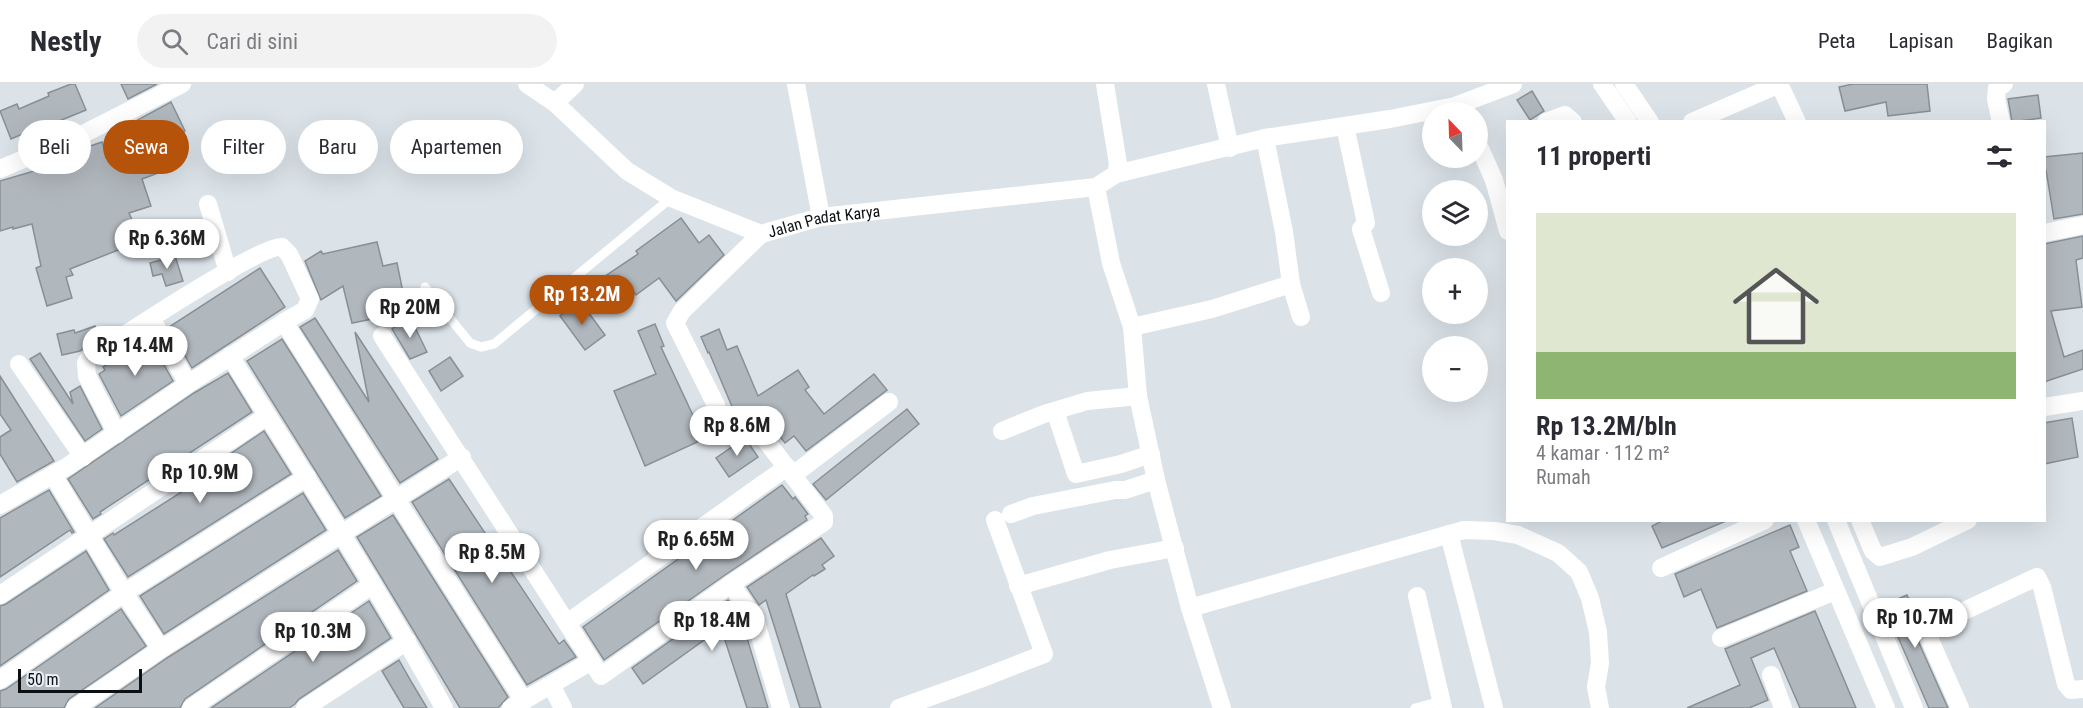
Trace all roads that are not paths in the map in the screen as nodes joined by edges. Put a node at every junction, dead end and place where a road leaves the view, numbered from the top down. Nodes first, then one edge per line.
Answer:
1 (182, 84) edge
2 (527, 84) edge
3 (575, 84) edge
4 (796, 84) edge
5 (1105, 84) edge
6 (1216, 84) edge
7 (1513, 84) edge
8 (1602, 84) edge
9 (1624, 84) edge
10 (2004, 84) edge
11 (1473, 102) edge
12 (555, 103) junction
13 (1422, 114) edge
14 (1551, 120) edge
15 (1570, 120) edge
16 (1627, 120) edge
17 (1649, 120) edge
18 (1697, 120) edge
19 (1796, 120) edge
20 (2001, 120) edge
21 (1345, 126) junction
22 (1265, 138) junction
23 (1230, 148) junction
24 (1488, 166) edge
25 (0, 169) edge
26 (1116, 174) junction
27 (1096, 187) junction
28 (671, 198) junction
29 (208, 204) dead end
30 (820, 217) junction
31 (1506, 224) edge
32 (2083, 225) edge
33 (2046, 233) edge
34 (761, 234) junction
35 (228, 272) junction
36 (1291, 284) junction
37 (425, 287) dead end
38 (1381, 293) dead end
39 (1301, 317) dead end
40 (151, 318) junction
41 (284, 322) junction
42 (1132, 327) junction
43 (382, 336) dead end
44 (230, 356) junction
45 (19, 364) dead end
46 (188, 384) junction
47 (1138, 396) junction
48 (2083, 401) edge
49 (889, 402) dead end
50 (716, 405) dead end
51 (2046, 407) edge
52 (1055, 411) junction
53 (267, 416) junction
54 (754, 425) dead end
55 (1002, 431) dead end
56 (117, 434) junction
57 (1151, 454) junction
58 (83, 457) junction
59 (462, 457) junction
60 (790, 471) junction
61 (53, 475) junction
62 (307, 477) junction
63 (1156, 480) junction
64 (3, 497) edge
65 (397, 498) junction
66 (1761, 522) edge
67 (1807, 522) edge
68 (1837, 522) edge
69 (1861, 522) edge
70 (1964, 522) edge
71 (341, 532) junction
72 (1449, 534) junction
73 (89, 536) junction
74 (1175, 548) junction
75 (1661, 568) dead end
76 (731, 584) junction
77 (372, 585) junction
78 (1018, 586) junction
79 (1835, 591) junction
80 (124, 593) junction
81 (0, 595) edge
82 (1417, 596) dead end
83 (1190, 608) junction
84 (567, 623) junction
85 (1721, 638) dead end
86 (407, 641) junction
87 (161, 649) junction
88 (590, 662) junction
89 (1772, 675) dead end
90 (0, 680) edge
91 (551, 685) junction
92 (2083, 688) edge
93 (326, 702) edge
94 (518, 704) edge
95 (1442, 704) edge
96 (75, 708) edge
97 (191, 708) edge
98 (306, 708) edge
99 (444, 708) edge
100 (563, 708) edge
101 (781, 708) edge
102 (899, 708) edge
103 (1222, 708) edge
104 (1415, 708) edge
105 (1494, 708) edge
106 (1600, 708) edge
107 (1781, 708) edge
108 (1886, 708) edge
109 (1914, 708) edge
110 (1960, 708) edge

1 - 25 street
2 - 12 street, Jalan Padat Karya
3 - 12 street
4 - 30 street
5 - 26 street
6 - 23 street
7 - 11 street
8 - 16 street
9 - 17 street
10 - 20 street
12 - 28 street, Jalan Padat Karya
13 - 21 street
14 - 15 street
18 - 19 street
21 - 22 street
21 - 38 street
22 - 23 street
22 - 36 street
23 - 26 street
24 - 31 street
26 - 27 street
27 - 30 street, Jalan Padat Karya
27 - 42 street
28 - 34 street, Jalan Padat Karya
28 - 37 lane
29 - 35 street
30 - 34 street, Jalan Padat Karya
32 - 33 street
34 - 50 street
35 - 40 street
35 - 41 street
36 - 39 street
36 - 42 street
40 - 46 street
40 - 56 street
41 - 44 street
41 - 65 street
42 - 47 street
43 - 59 street
44 - 46 street
44 - 53 street
45 - 58 street
46 - 56 street
47 - 52 street
47 - 57 street
48 - 51 street
49 - 60 street
52 - 55 street
52 - 57 street
53 - 62 street
53 - 73 street
54 - 60 street
56 - 58 street
57 - 63 street
58 - 61 street
59 - 65 street
59 - 84 street
60 - 76 street
60 - 84 street
61 - 64 street
61 - 73 street
62 - 71 street
62 - 80 street
63 - 74 street
63 - 78 street
65 - 71 street
65 - 94 street
66 - 75 street
67 - 79 street
68 - 109 street
69 - 70 street
71 - 77 street
71 - 87 street
72 - 83 street
72 - 105 street
72 - 106 street
73 - 80 street
73 - 81 street
74 - 78 street
74 - 83 street
76 - 88 street
76 - 101 street
77 - 86 street
77 - 97 street
78 - 102 street
79 - 85 street
79 - 108 street
80 - 87 street
80 - 90 street
82 - 95 street
83 - 103 street
84 - 88 street
86 - 93 street
86 - 99 street
87 - 96 street
88 - 91 street
89 - 107 street
91 - 94 street
91 - 100 street
92 - 110 street
93 - 98 street
95 - 104 lane

